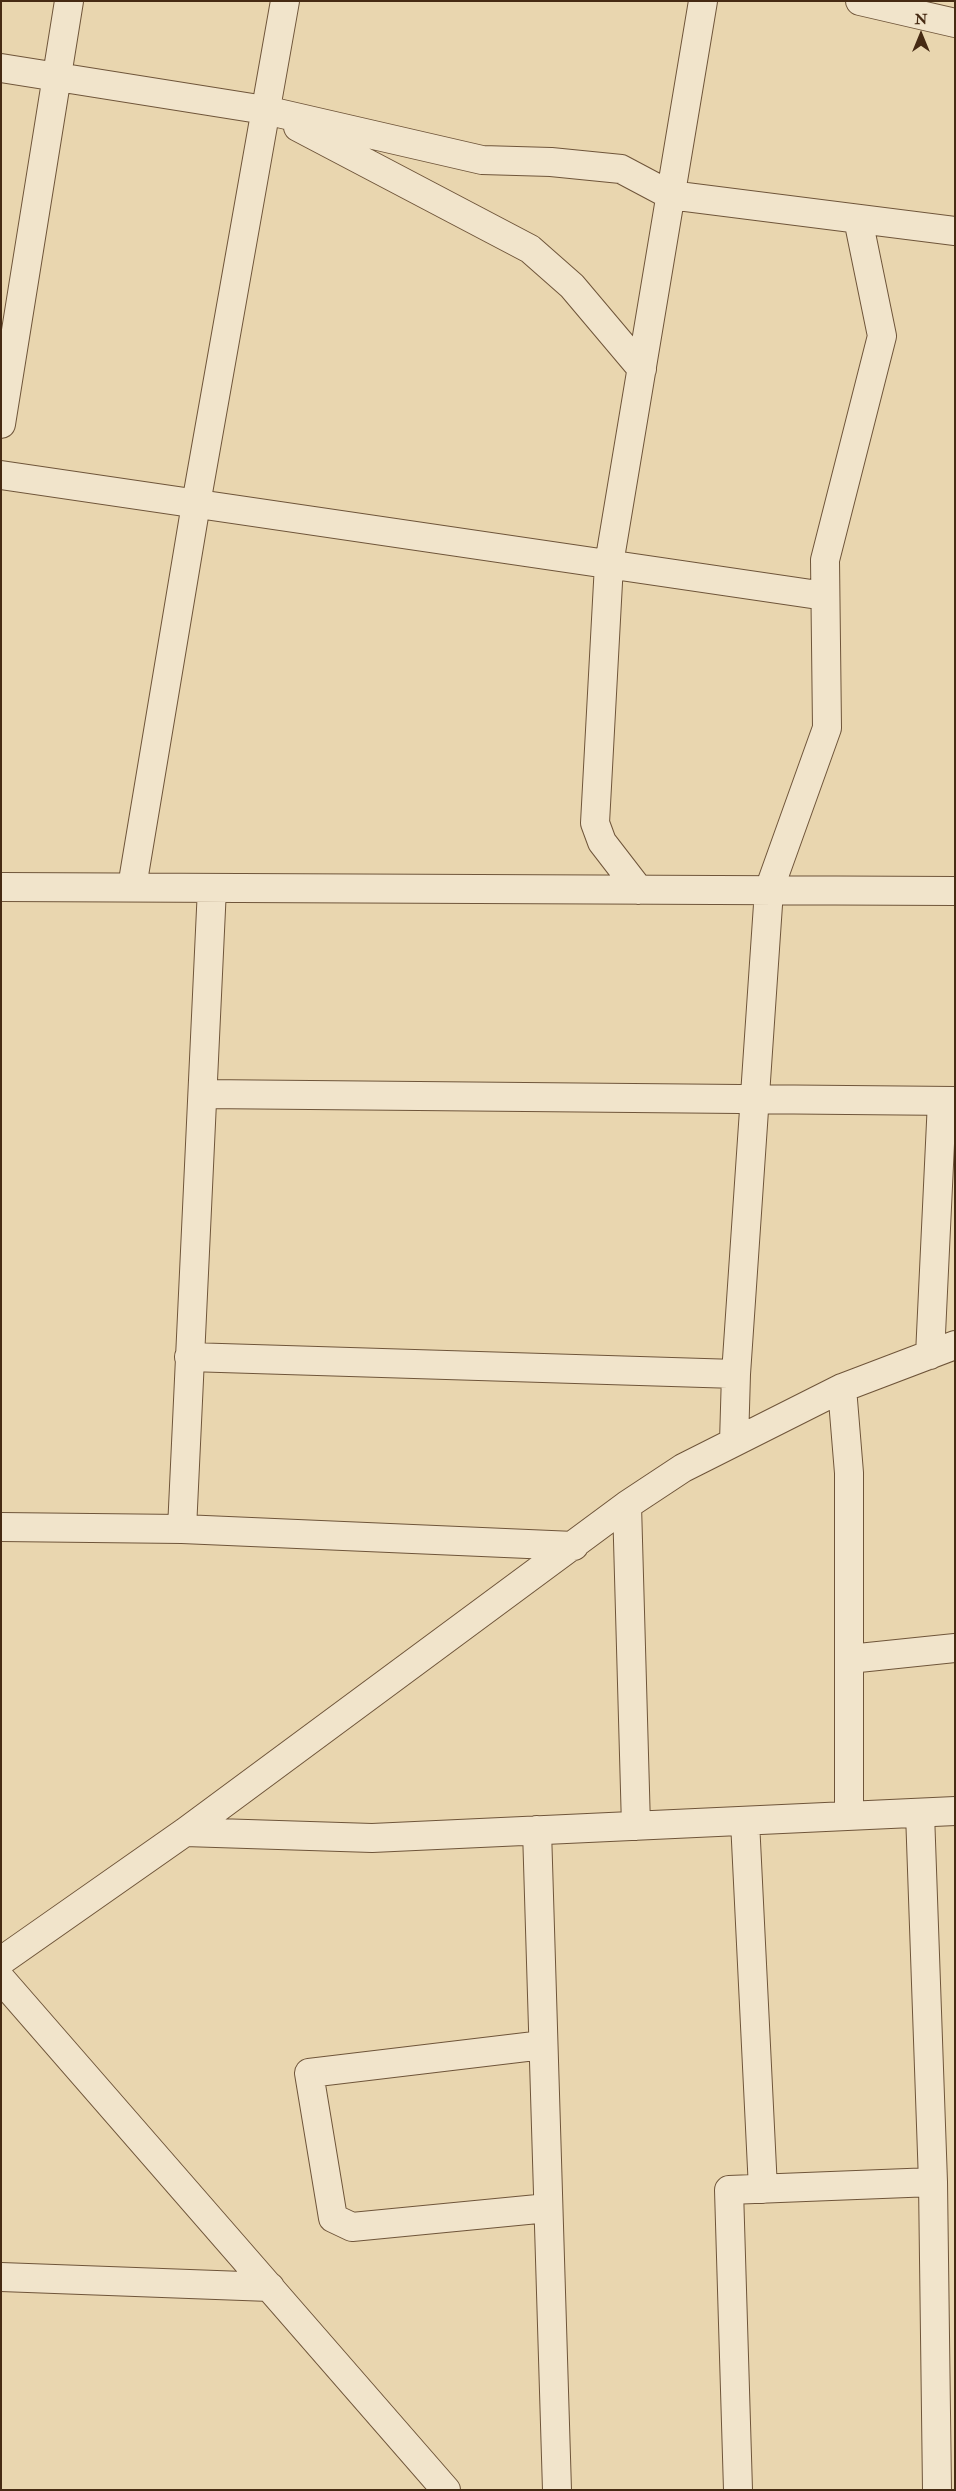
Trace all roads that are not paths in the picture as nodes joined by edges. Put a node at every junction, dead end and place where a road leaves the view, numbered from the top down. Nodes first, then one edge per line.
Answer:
1 (69, 1) edge
2 (285, 1) edge
3 (703, 1) edge
4 (860, 1) edge
5 (955, 23) edge
6 (1, 68) edge
7 (56, 77) junction
8 (265, 110) junction
9 (670, 195) junction
10 (858, 219) junction
11 (955, 231) edge
12 (642, 369) junction
13 (1, 424) edge
14 (1, 475) edge
15 (196, 504) junction
16 (609, 564) junction
17 (825, 596) junction
18 (1, 887) edge
19 (132, 888) junction
20 (212, 888) junction
21 (639, 890) junction
22 (769, 890) junction
23 (955, 891) edge
24 (203, 1094) junction
25 (755, 1100) junction
26 (949, 1101) edge
27 (955, 1345) edge
28 (930, 1355) junction
29 (189, 1357) junction
30 (736, 1374) junction
31 (842, 1388) junction
32 (734, 1442) junction
33 (626, 1505) junction
34 (1, 1527) edge
35 (182, 1529) junction
36 (574, 1546) junction
37 (955, 1648) edge
38 (849, 1659) junction
39 (955, 1811) edge
40 (920, 1813) junction
41 (849, 1816) junction
42 (745, 1821) junction
43 (636, 1826) junction
44 (537, 1830) junction
45 (184, 1832) junction
46 (1, 1960) edge
47 (1, 1979) edge
48 (543, 2045) junction
49 (933, 2182) junction
50 (762, 2189) junction
51 (548, 2208) junction
52 (1, 2277) edge
53 (270, 2287) junction
54 (446, 2490) edge
55 (557, 2490) edge
56 (738, 2490) edge
57 (937, 2490) edge

1 - 7 street
2 - 8 street
3 - 9 street
4 - 5 street
6 - 7 street
7 - 8 street
7 - 13 street
8 - 9 street
8 - 12 street
8 - 15 street
9 - 10 street
9 - 12 street
10 - 11 street
10 - 17 street
12 - 16 street
14 - 15 street
15 - 16 street
15 - 19 street
16 - 17 street
16 - 21 street
17 - 22 street
18 - 19 street
19 - 20 street
20 - 21 street
20 - 24 street
21 - 22 street
22 - 23 street
22 - 25 street
24 - 25 street
24 - 29 street
25 - 26 street
25 - 30 street
26 - 28 street
27 - 28 street
28 - 31 street
29 - 30 street
29 - 35 street
30 - 32 street
31 - 32 street
31 - 38 street
32 - 33 street
33 - 36 street
33 - 43 street
34 - 35 street
35 - 36 street
36 - 45 street
37 - 38 street
38 - 41 street
39 - 40 street
40 - 41 street
40 - 49 street
41 - 42 street
42 - 43 street
42 - 50 street
43 - 44 street
44 - 45 street
44 - 48 street
45 - 46 street
47 - 53 street
48 - 51 street
48 - 51 street
49 - 50 street
49 - 57 street
50 - 56 street
51 - 55 street
52 - 53 street
53 - 54 street

